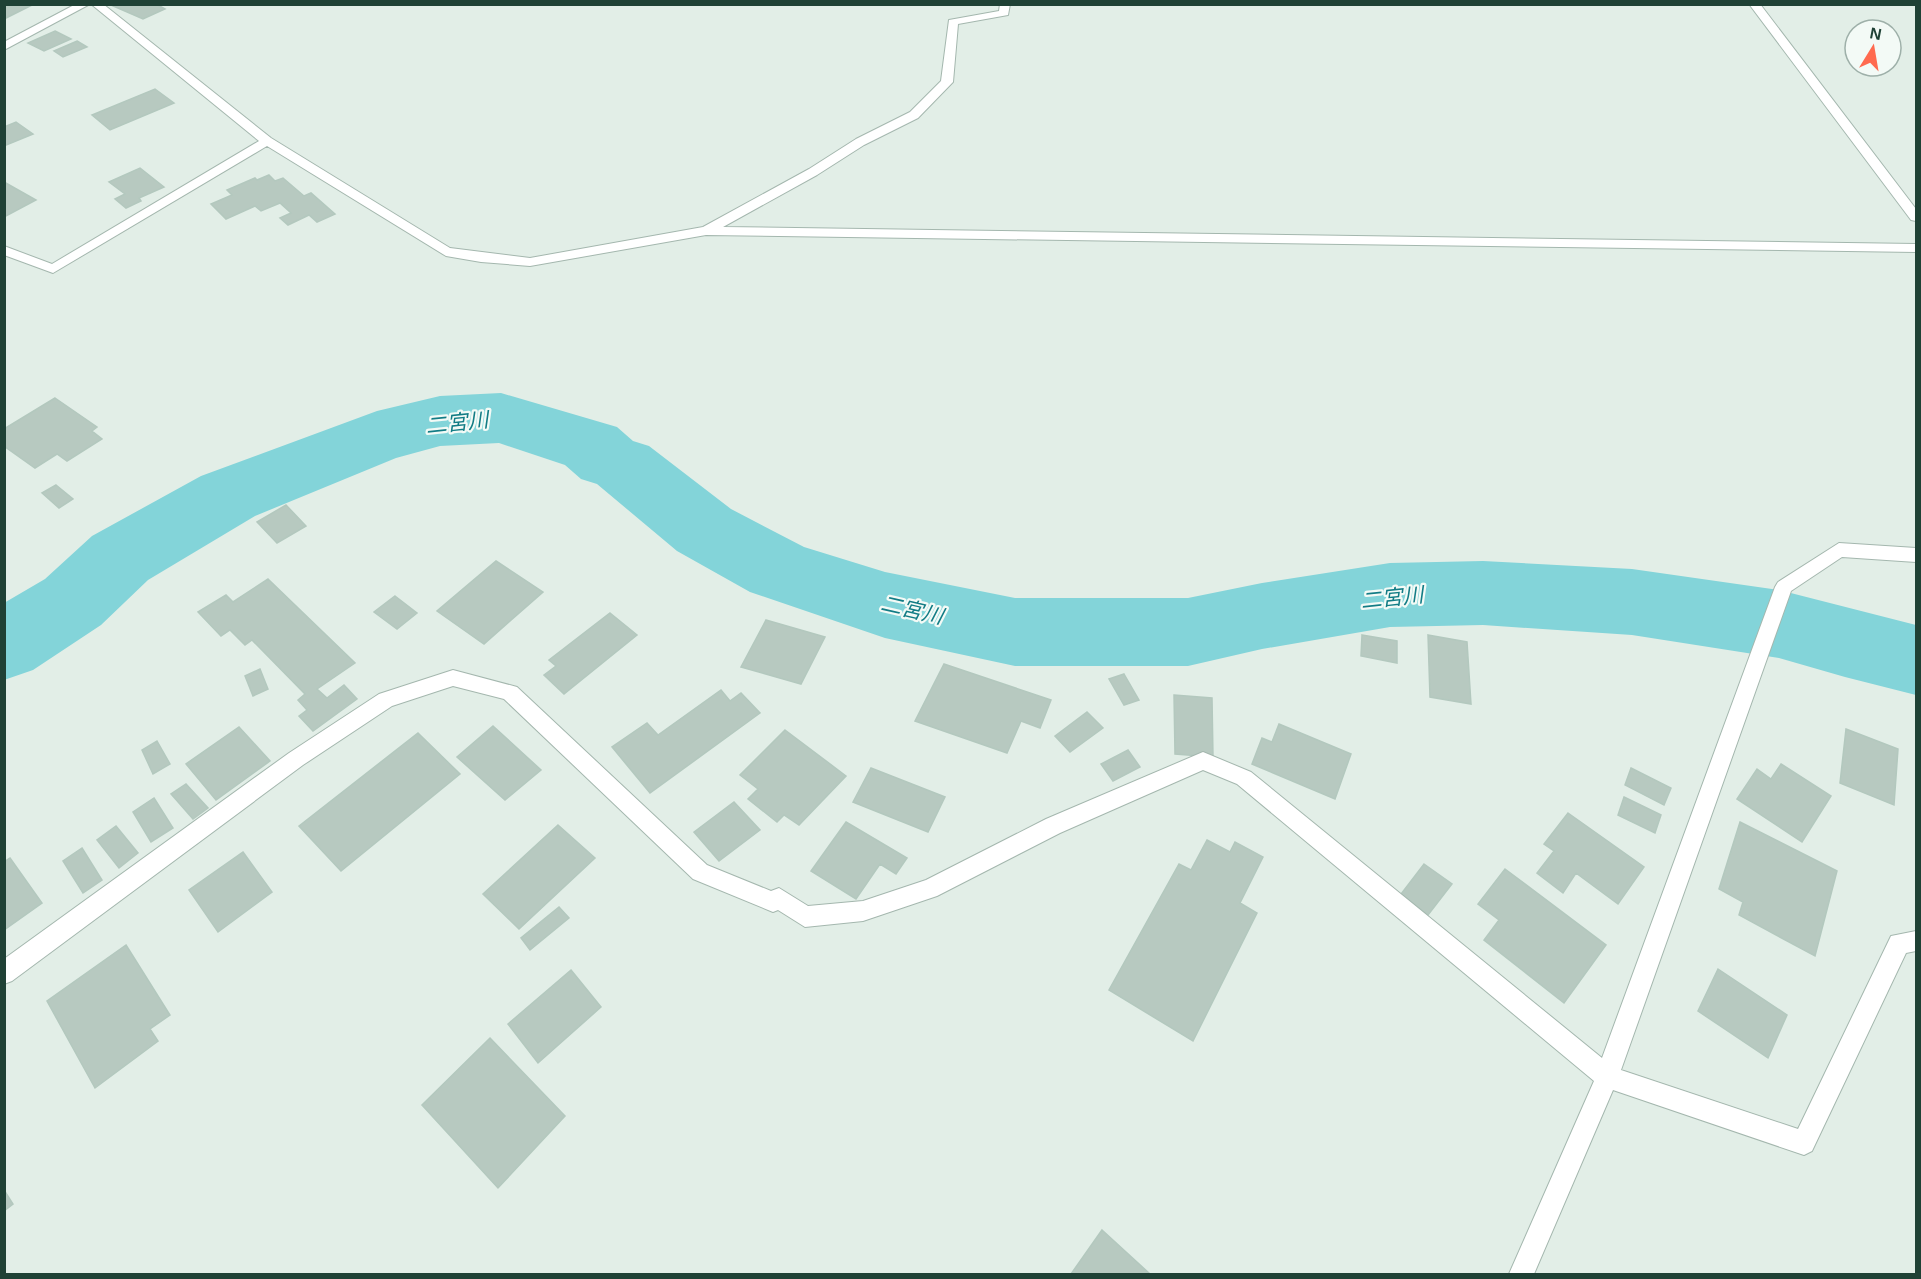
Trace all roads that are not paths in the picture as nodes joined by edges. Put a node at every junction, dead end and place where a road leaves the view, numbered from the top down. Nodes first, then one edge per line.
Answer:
1 (85, 4) edge
2 (96, 4) edge
3 (1005, 4) edge
4 (1754, 4) edge
5 (4, 47) edge
6 (267, 141) junction
7 (1917, 217) edge
8 (706, 231) junction
9 (1917, 248) edge
10 (4, 250) edge
11 (1917, 555) edge
12 (1917, 941) edge
13 (4, 973) edge
14 (1607, 1077) junction
15 (1522, 1275) edge

1 - 5 street
2 - 6 street
3 - 8 street
4 - 7 street
6 - 8 street
6 - 10 street
8 - 9 street
11 - 14 street
12 - 14 street
13 - 14 street
14 - 15 street

